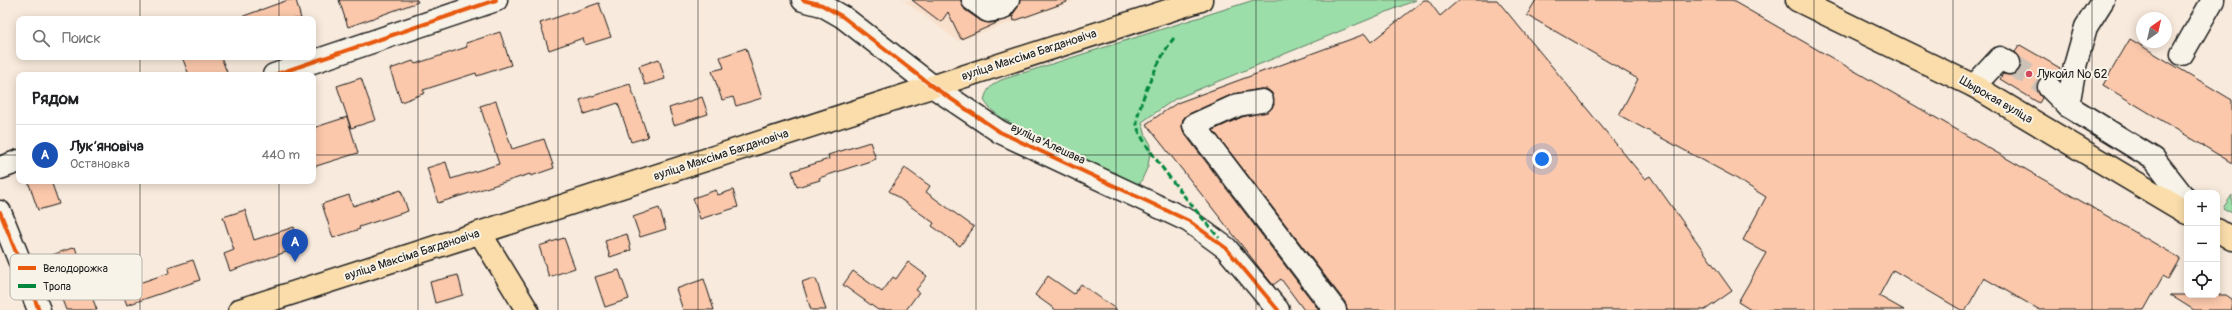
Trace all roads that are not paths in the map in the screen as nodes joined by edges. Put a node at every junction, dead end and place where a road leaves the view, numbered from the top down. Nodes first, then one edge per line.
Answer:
1 (496, 0) edge
2 (805, 0) edge
3 (973, 0) edge
4 (1008, 0) edge
5 (1201, 0) edge
6 (1797, 0) edge
7 (2103, 0) edge
8 (2213, 0) edge
9 (2182, 54) dead end
10 (2004, 62) dead end
11 (283, 72) edge
12 (932, 86) junction
13 (1974, 86) junction
14 (2049, 86) tunnel mouth
15 (1262, 101) dead end
16 (2068, 106) junction
17 (16, 162) edge
18 (0, 168) edge
19 (2184, 197) edge
20 (2184, 211) edge
21 (0, 212) edge
22 (2220, 232) edge
23 (480, 233) junction
24 (2232, 239) edge
25 (17, 254) edge
26 (35, 300) edge
27 (39, 310) edge
28 (240, 310) edge
29 (527, 310) edge
30 (1278, 310) edge
31 (1335, 310) edge

1 - 11 street
2 - 12 street, вуліца Алешава
3 - 4 street
5 - 12 main road, вуліца Максіма Багдановіча
6 - 13 main road, Шырокая вуліца
7 - 16 street
8 - 9 street
10 - 13 street
12 - 23 main road, вуліца Максіма Багдановіча
12 - 30 street, вуліца Алешава
13 - 20 main road, Шырокая вуліца
14 - 16 street
15 - 31 street
16 - 19 street
17 - 18 street
21 - 25 street
22 - 24 main road
23 - 28 main road, вуліца Максіма Багдановіча
23 - 29 main road
26 - 27 street

